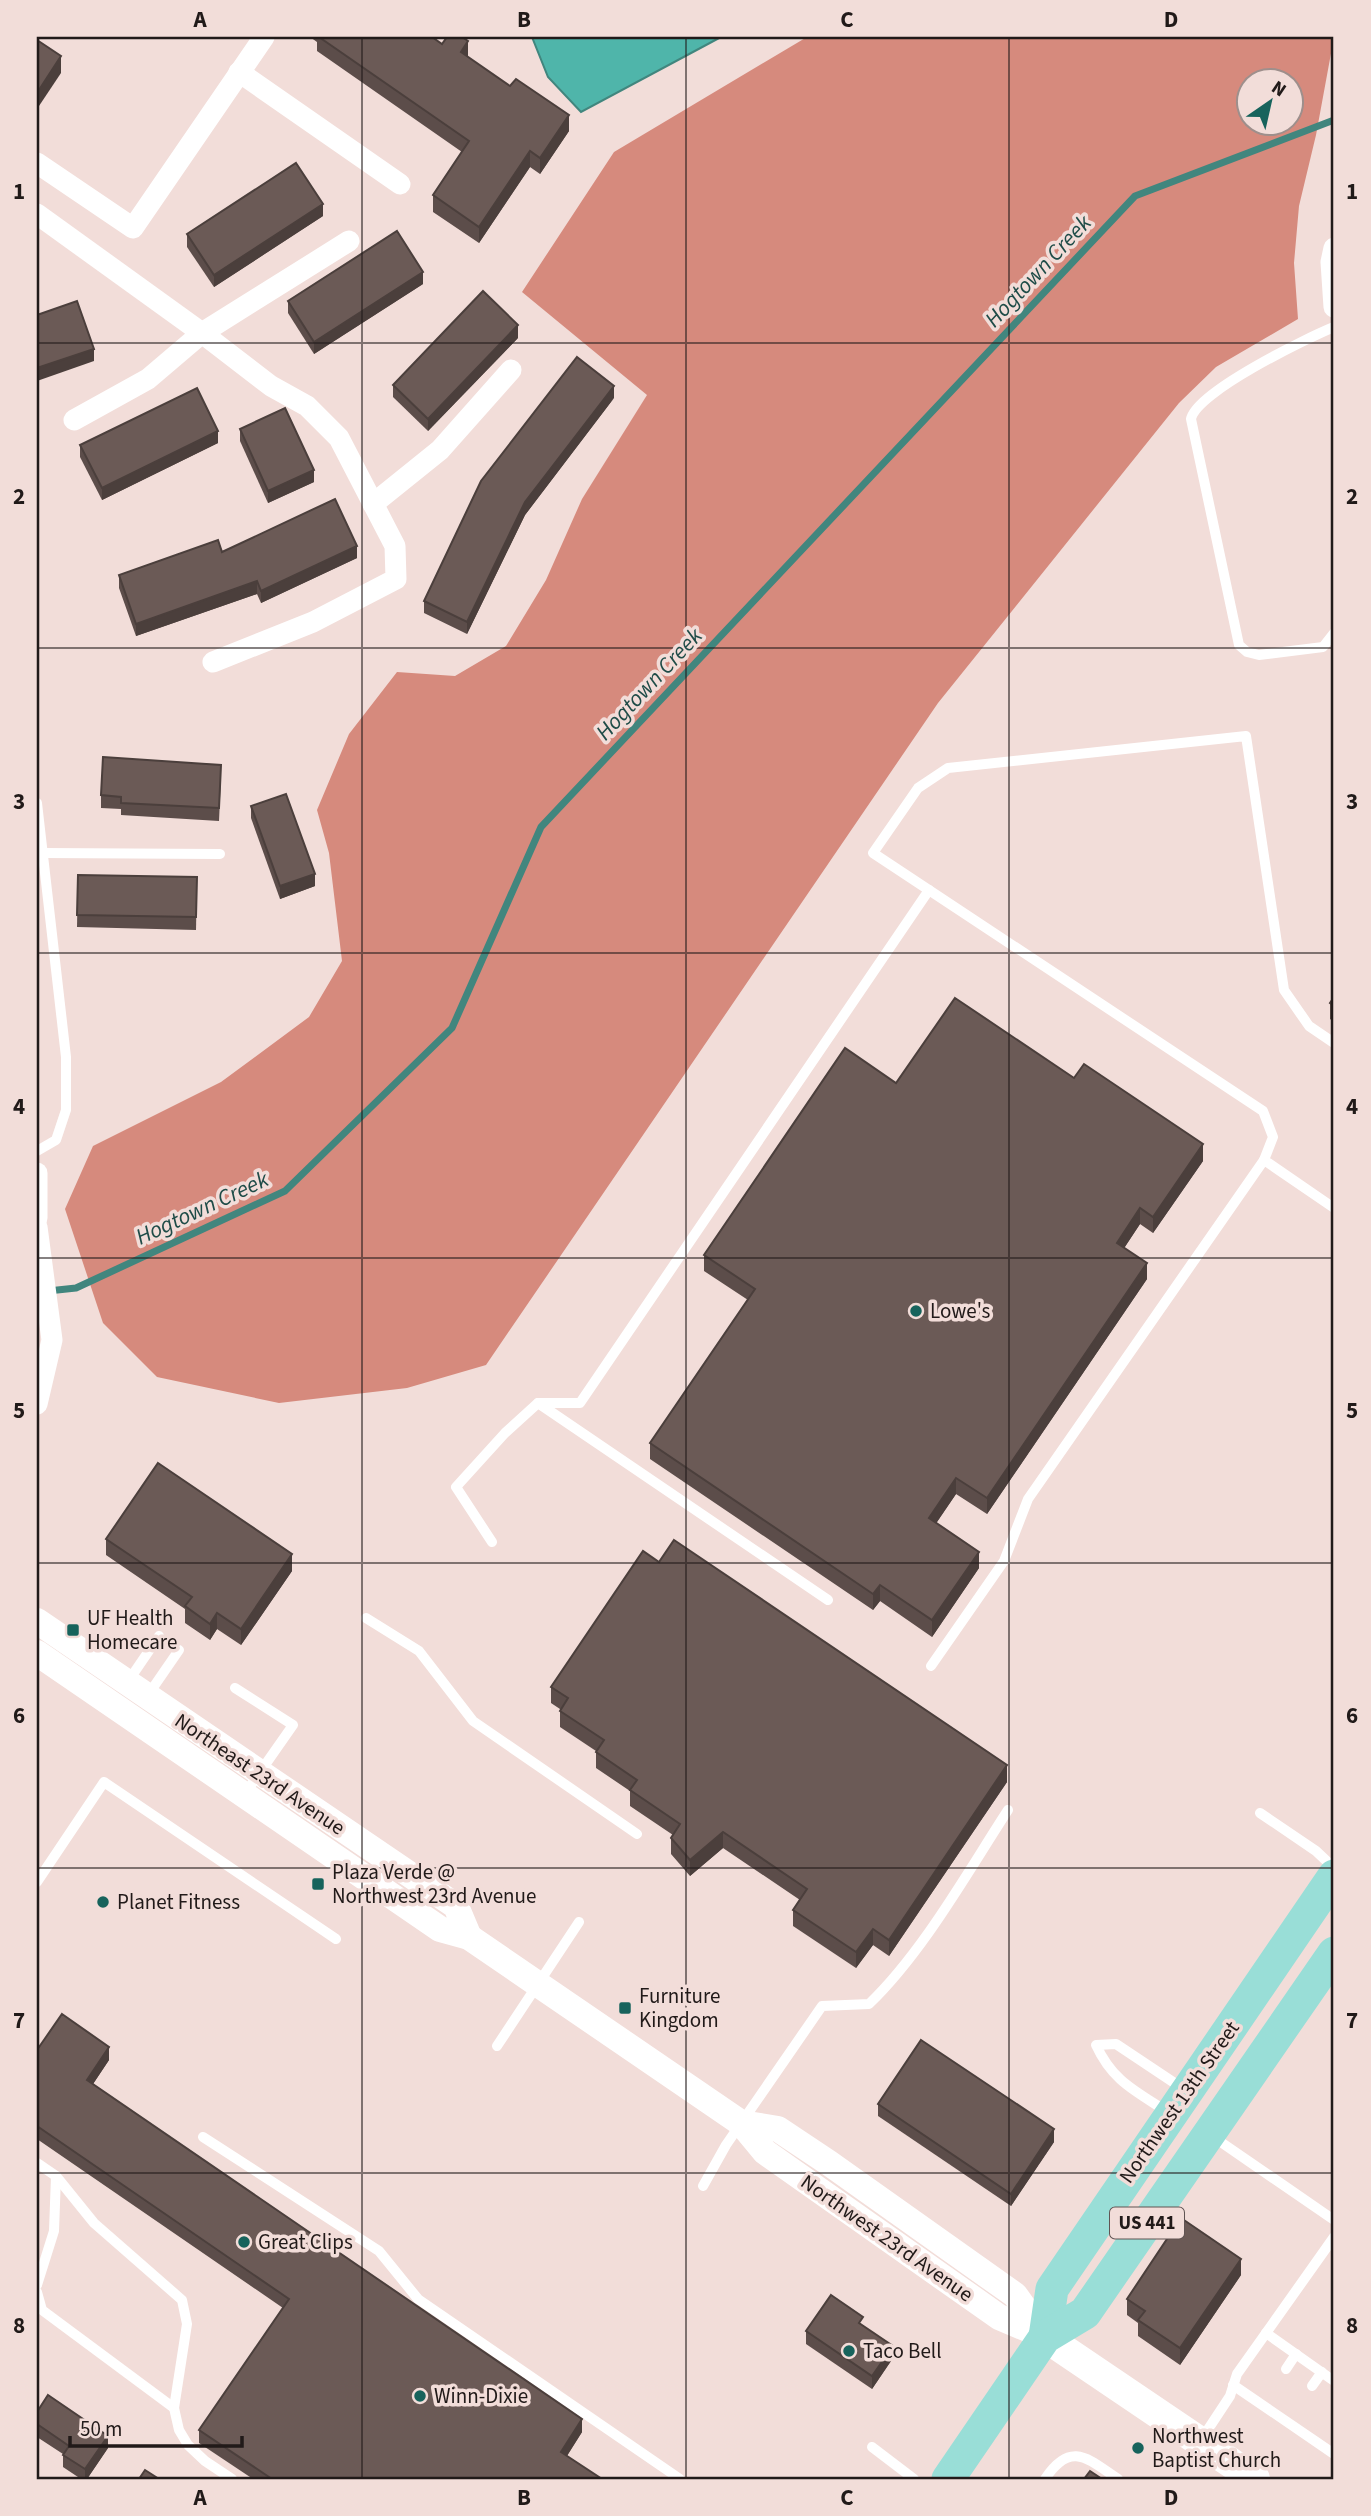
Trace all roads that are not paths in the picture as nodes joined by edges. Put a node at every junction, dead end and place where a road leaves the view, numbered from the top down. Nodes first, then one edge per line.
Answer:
1 (264, 37) edge
2 (239, 72) junction
3 (37, 163) edge
4 (400, 184) dead end
5 (37, 214) edge
6 (349, 241) dead end
7 (1334, 248) edge
8 (1334, 307) edge
9 (1334, 327) edge
10 (202, 333) junction
11 (511, 370) dead end
12 (74, 419) dead end
13 (373, 504) junction
14 (1334, 633) edge
15 (213, 662) dead end
16 (37, 803) edge
17 (43, 853) junction
18 (220, 854) dead end
19 (929, 890) junction
20 (1334, 1043) edge
21 (37, 1151) edge
22 (1264, 1160) junction
23 (37, 1173) edge
24 (1334, 1208) edge
25 (37, 1218) edge
26 (37, 1227) edge
27 (538, 1403) junction
28 (37, 1404) edge
29 (492, 1542) dead end
30 (828, 1600) dead end
31 (366, 1618) dead end
32 (37, 1620) edge
33 (159, 1636) dead end
34 (179, 1650) dead end
35 (37, 1653) edge
36 (931, 1666) dead end
37 (235, 1688) dead end
38 (137, 1690) junction
39 (260, 1773) junction
40 (244, 1795) junction
41 (1008, 1810) dead end
42 (1260, 1813) dead end
43 (636, 1834) dead end
44 (1334, 1868) edge
45 (1334, 1876) edge
46 (37, 1882) edge
47 (579, 1922) dead end
48 (469, 1937) junction
49 (336, 1939) dead end
50 (1332, 1949) edge
51 (537, 1984) junction
52 (497, 2046) dead end
53 (1179, 2103) junction
54 (741, 2123) junction
55 (1209, 2134) junction
56 (203, 2137) dead end
57 (37, 2163) edge
58 (829, 2163) joint
59 (56, 2176) junction
60 (703, 2186) dead end
61 (1333, 2216) edge
62 (1334, 2236) edge
63 (37, 2285) edge
64 (37, 2292) edge
65 (1266, 2333) junction
66 (1045, 2337) junction
67 (1296, 2354) junction
68 (1286, 2369) dead end
69 (1321, 2372) junction
70 (1334, 2381) edge
71 (1233, 2385) junction
72 (1312, 2386) dead end
73 (1269, 2394) dead end
74 (1262, 2405) junction
75 (174, 2408) junction
76 (1294, 2411) dead end
77 (1287, 2422) junction
78 (1320, 2430) dead end
79 (1313, 2439) junction
80 (1200, 2442) junction
81 (873, 2447) dead end
82 (1334, 2454) edge
83 (232, 2479) edge
84 (680, 2479) edge
85 (914, 2479) edge
86 (948, 2479) edge
87 (1045, 2479) edge
88 (1118, 2479) edge
89 (1255, 2479) edge

1 - 2 street
2 - 3 street
2 - 4 street
5 - 10 street
6 - 10 street
7 - 8 street
9 - 14 lane
10 - 12 street
10 - 13 street
11 - 13 street
13 - 15 street
16 - 17 lane
17 - 18 lane
17 - 21 lane
19 - 20 lane
19 - 22 lane
19 - 27 lane
22 - 24 lane
22 - 36 lane
23 - 25 street
26 - 28 street
27 - 29 lane
27 - 30 lane
31 - 43 lane
32 - 38 street, Northeast 23rd Avenue
33 - 38 lane
34 - 38 lane
35 - 40 street, Northeast 23rd Avenue
37 - 39 lane
38 - 39 street, Northeast 23rd Avenue
39 - 40 lane
39 - 48 street, Northeast 23rd Avenue
40 - 48 street, Northeast 23rd Avenue
41 - 54 lane
42 - 44 lane
45 - 53 main road, Northwest 13th Street / US 441
46 - 49 lane
47 - 51 lane
48 - 51 street, Northeast 23rd Avenue
50 - 55 main road, Northwest 13th Street / US 441
51 - 52 lane
51 - 54 street, Northeast 23rd Avenue
53 - 53 lane
53 - 66 main road, Northwest 13th Street / US 441
54 - 58 street, Northeast 23rd Avenue
54 - 60 lane
54 - 66 street, Northwest 23rd Avenue
55 - 61 lane
55 - 66 main road, Northwest 13th Street / US 441
56 - 84 lane
57 - 59 lane
58 - 66 street, Northwest 23rd Avenue
59 - 63 lane
59 - 75 lane
62 - 65 lane
64 - 75 lane
65 - 67 lane
65 - 71 lane
66 - 80 main road, Northwest 23rd Avenue
66 - 86 main road, Northwest 13th Street / US 441
67 - 68 lane
67 - 69 lane
69 - 70 lane
69 - 72 lane
71 - 74 lane
71 - 80 lane
73 - 74 lane
74 - 77 lane
75 - 83 lane
76 - 77 lane
77 - 79 lane
78 - 79 lane
79 - 82 lane
80 - 89 main road, Northwest 23rd Avenue
81 - 85 lane
87 - 88 lane

